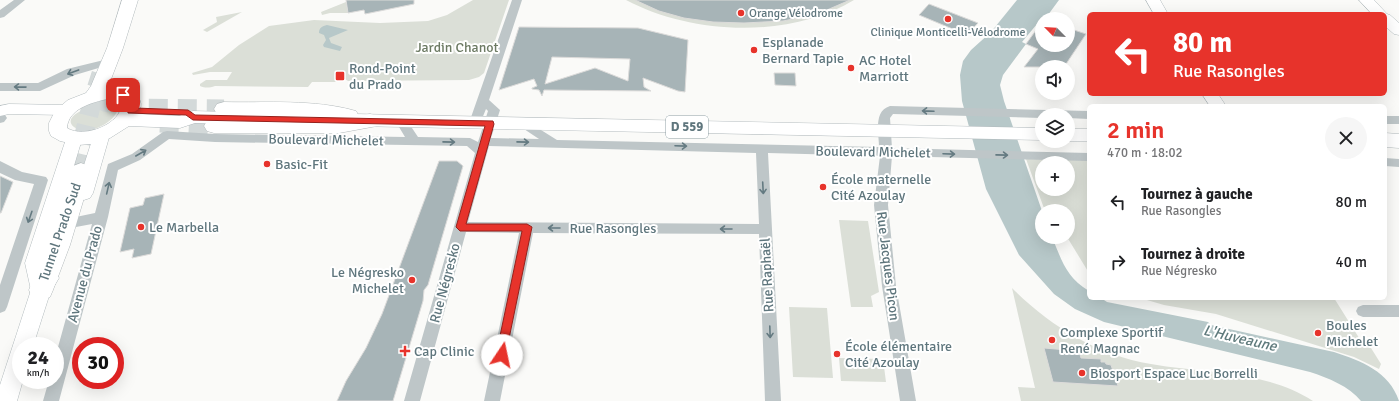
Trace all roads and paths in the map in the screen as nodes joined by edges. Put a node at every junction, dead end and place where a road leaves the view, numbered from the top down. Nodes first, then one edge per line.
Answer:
1 (20, 0) edge
2 (130, 0) edge
3 (517, 0) edge
4 (1143, 0) edge
5 (1153, 0) edge
6 (1366, 0) edge
7 (1151, 12) edge
8 (1160, 12) edge
9 (1378, 12) edge
10 (0, 15) edge
11 (1387, 20) edge
12 (1399, 31) edge
13 (111, 55) junction
14 (0, 87) edge
15 (112, 93) junction
16 (93, 96) junction
17 (224, 109) tunnel mouth
18 (62, 115) junction
19 (128, 115) junction
20 (1087, 115) edge
21 (0, 117) edge
22 (1387, 120) edge
23 (1399, 120) edge
24 (370, 121) junction
25 (402, 122) junction
26 (483, 123) junction
27 (525, 124) junction
28 (214, 126) tunnel mouth
29 (659, 126) junction
30 (885, 131) junction
31 (102, 134) junction
32 (1035, 134) edge
33 (1075, 135) edge
34 (1087, 135) edge
35 (74, 139) junction
36 (1387, 140) edge
37 (414, 141) junction
38 (1399, 141) edge
39 (553, 143) junction
40 (483, 146) junction
41 (657, 146) junction
42 (762, 149) junction
43 (885, 152) junction
44 (1087, 156) edge
45 (1387, 162) edge
46 (1399, 163) edge
47 (0, 166) edge
48 (112, 167) joint
49 (78, 172) tunnel mouth
50 (101, 217) junction
51 (76, 222) junction
52 (460, 227) junction
53 (527, 227) junction
54 (765, 229) junction
55 (41, 290) junction
56 (0, 307) edge
57 (1363, 310) dead end
58 (1399, 311) edge
59 (26, 337) edge
60 (12, 381) edge
61 (6, 401) edge
62 (51, 401) edge
63 (412, 401) edge
64 (492, 401) edge
65 (773, 401) edge
66 (908, 401) edge

1 - 10 street
2 - 13 main road
3 - 26 street, Rue Négresko
4 - 7 main road
5 - 8 main road
6 - 9 main road
11 - 12 main road
13 -> 14 street
13 - 15 main road
13 - 16 main road
15 - 16 main road
15 - 19 main road
16 - 18 main road
17 - 24 highway
18 - 21 main road
18 - 35 main road
19 - 24 main road, Boulevard Michelet
19 - 31 main road
20 -> 30 street, Boulevard Michelet
22 - 23 street
24 - 25 main road, Boulevard Michelet / D 559
24 - 28 highway
25 - 26 main road, Boulevard Michelet / D 559
25 - 37 street
26 - 27 main road, Boulevard Michelet / D 559
26 - 40 street, Rue Négresko
27 - 29 main road, Boulevard Michelet / D 559
27 - 39 street
29 - 30 main road, Boulevard Michelet / D 559
29 - 41 street
30 - 32 main road, Boulevard Michelet / D 559
30 - 43 street, Rue Jacques Picon
31 - 35 main road
31 - 51 main road, Avenue du Prado
33 - 34 main road
35 - 55 main road
36 - 38 main road
37 -> 40 street, Boulevard Michelet
48 -> 37 street, Boulevard Michelet
40 -> 39 street, Boulevard Michelet
39 - 41 street, Boulevard Michelet
40 - 52 street, Rue Négresko
41 -> 42 street, Boulevard Michelet
42 - 43 street, Boulevard Michelet
42 -> 54 street, Rue Raphaël
43 -> 44 street, Boulevard Michelet
43 - 66 street, Rue Jacques Picon
45 - 46 street
47 -> 56 street
50 -> 48 street, Avenue du Prado
49 - 55 highway, Tunnel Prado Sud
50 - 51 street, Avenue du Prado
50 - 62 street, Avenue du Prado
51 - 55 main road, Avenue du Prado
52 - 53 street, Rue Rasongles
52 - 63 street, Rue Négresko
54 -> 53 street, Rue Rasongles
53 - 64 street
54 -> 65 street, Rue Raphaël
55 - 59 main road, Avenue du Prado
57 - 58 street
60 - 61 main road

